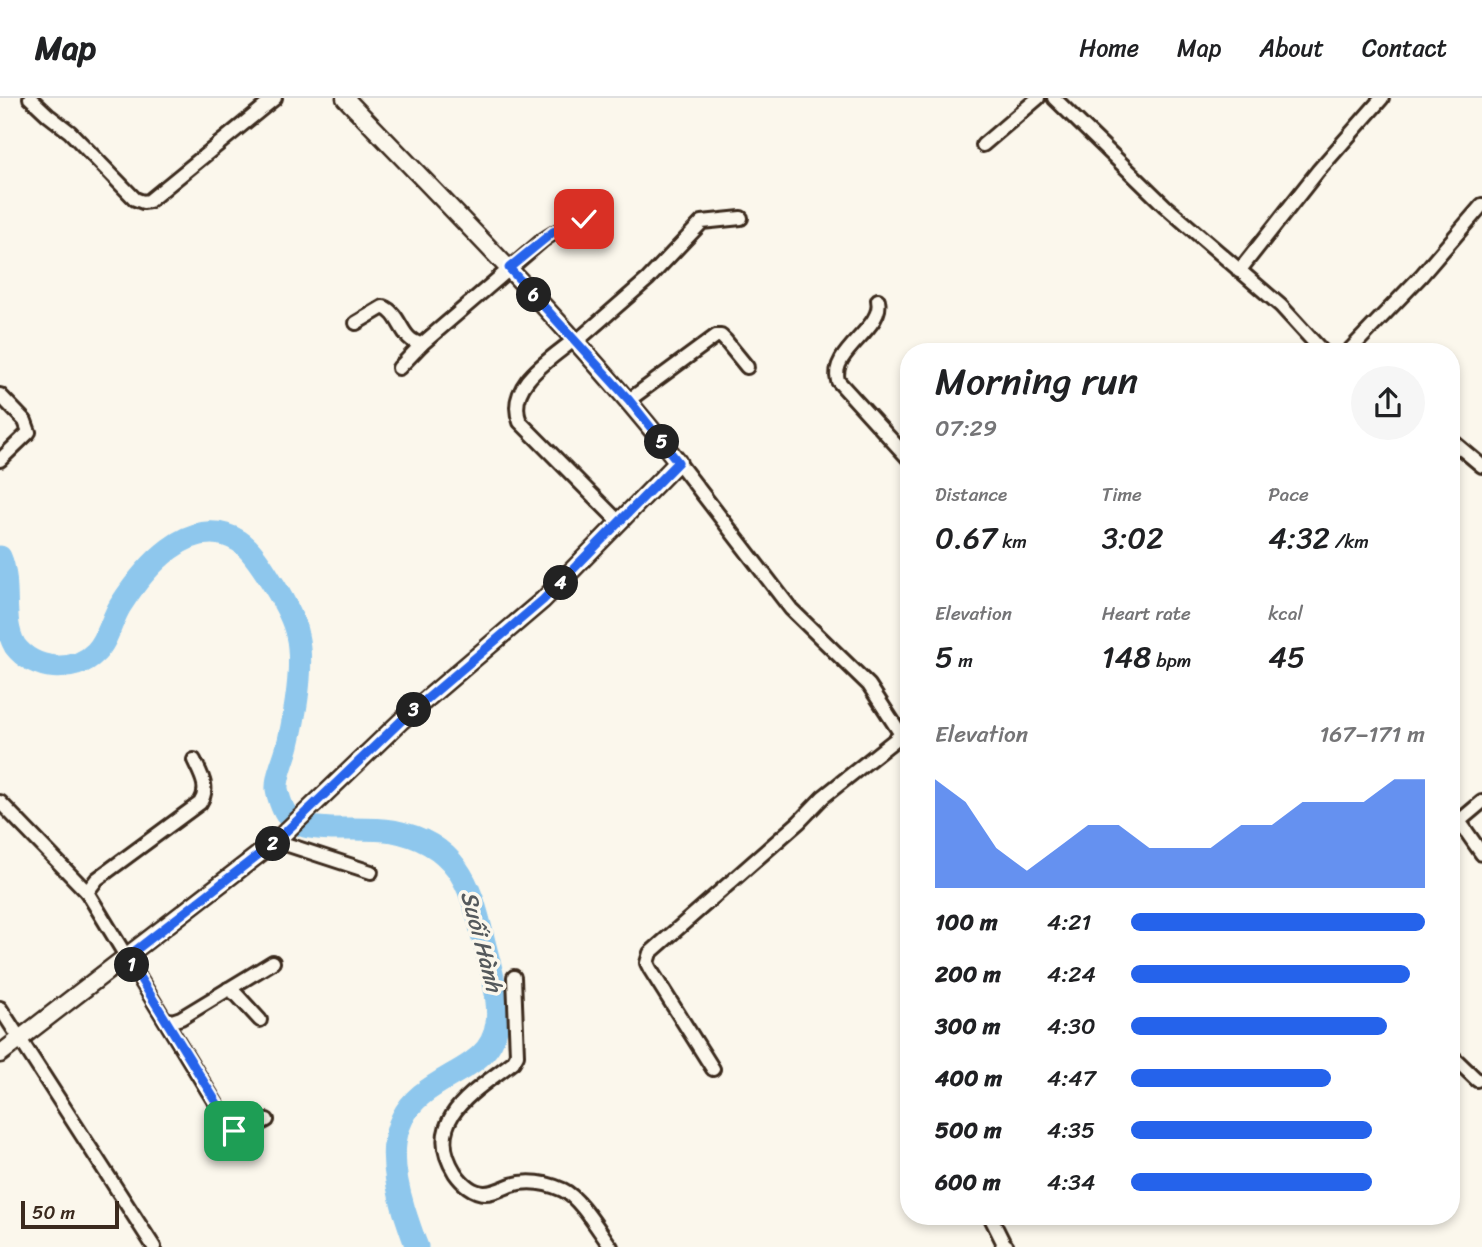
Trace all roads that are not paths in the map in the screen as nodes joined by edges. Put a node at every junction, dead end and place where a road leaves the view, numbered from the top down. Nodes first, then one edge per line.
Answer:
1 (30, 98) edge
2 (275, 98) edge
3 (345, 98) edge
4 (1038, 98) edge
5 (1054, 98) edge
6 (1382, 98) edge
7 (983, 145) dead end
8 (1482, 205) edge
9 (600, 208) dead end
10 (741, 218) dead end
11 (509, 268) junction
12 (1239, 271) junction
13 (878, 300) dead end
14 (356, 323) dead end
15 (576, 340) junction
16 (1315, 343) edge
17 (1357, 343) edge
18 (422, 344) junction
19 (747, 367) dead end
20 (399, 368) dead end
21 (0, 395) edge
22 (629, 400) junction
23 (1460, 448) edge
24 (900, 449) edge
25 (0, 460) edge
26 (678, 462) junction
27 (1482, 466) edge
28 (619, 523) junction
29 (900, 732) edge
30 (900, 743) edge
31 (194, 760) dead end
32 (0, 802) edge
33 (1482, 802) edge
34 (1460, 820) edge
35 (1460, 830) edge
36 (276, 841) junction
37 (1482, 854) edge
38 (371, 872) dead end
39 (87, 892) junction
40 (127, 957) junction
41 (273, 962) dead end
42 (514, 977) dead end
43 (228, 989) junction
44 (0, 1008) edge
45 (165, 1019) junction
46 (260, 1020) dead end
47 (20, 1039) junction
48 (0, 1054) edge
49 (1460, 1064) edge
50 (713, 1069) dead end
51 (1477, 1080) dead end
52 (267, 1120) dead end
53 (994, 1225) edge
54 (154, 1247) edge
55 (611, 1247) edge
56 (1005, 1247) edge

1 - 2 street
3 - 11 street
4 - 7 street
5 - 12 street
6 - 12 street
8 - 17 street
9 - 11 street
10 - 15 street
11 - 15 street
11 - 18 street
12 - 16 street
13 - 24 street
14 - 18 street
15 - 22 street
15 - 28 street
18 - 20 street
19 - 22 street
21 - 25 street
22 - 26 street
23 - 27 street
26 - 28 street
26 - 29 street
28 - 36 street
30 - 50 street
31 - 39 street
32 - 39 street
33 - 34 street
35 - 37 street
36 - 38 street
36 - 40 street
39 - 40 street
40 - 45 street
40 - 47 street
41 - 43 street
42 - 55 street
43 - 45 street
43 - 46 street
44 - 47 street
45 - 52 street
47 - 48 street
47 - 54 street
49 - 51 street
53 - 56 street

